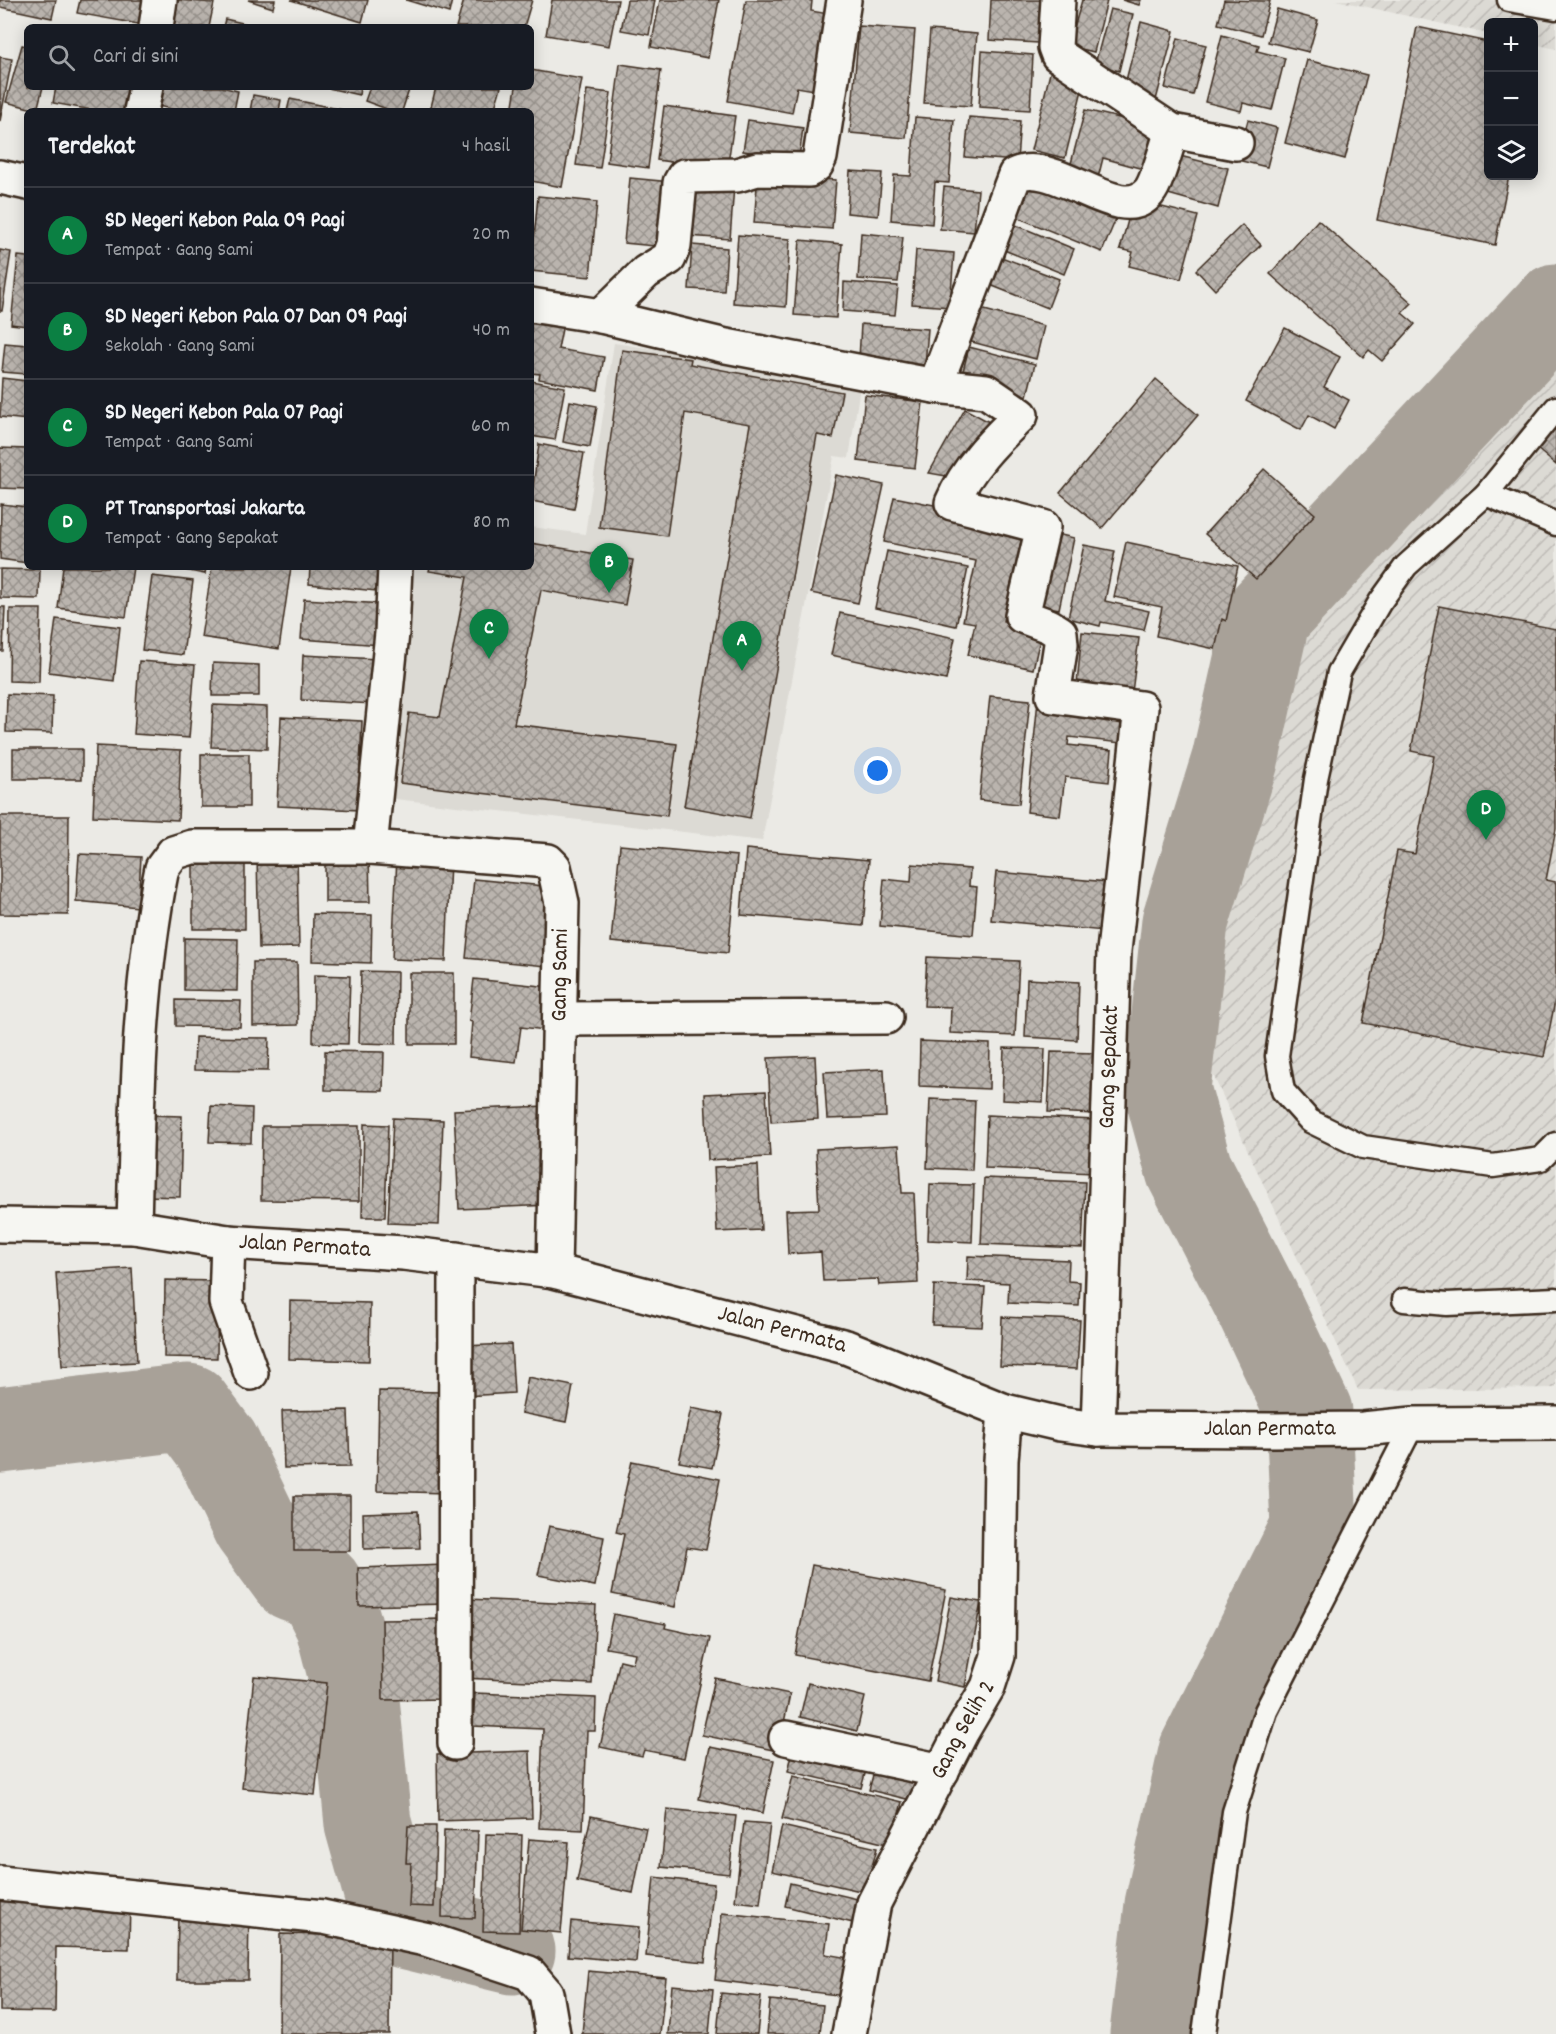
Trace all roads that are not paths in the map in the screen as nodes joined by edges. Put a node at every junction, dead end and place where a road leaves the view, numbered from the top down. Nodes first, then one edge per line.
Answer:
1 (160, 0) edge
2 (844, 0) edge
3 (1058, 0) edge
4 (1509, 0) edge
5 (1551, 5) edge
6 (156, 24) edge
7 (145, 90) edge
8 (142, 108) edge
9 (1172, 131) junction
10 (1236, 143) dead end
11 (0, 177) edge
12 (24, 182) edge
13 (534, 305) edge
14 (601, 316) junction
15 (935, 386) junction
16 (1556, 408) edge
17 (1486, 494) junction
18 (1556, 524) edge
19 (395, 570) edge
20 (370, 847) junction
21 (886, 1017) dead end
22 (561, 1018) junction
23 (1556, 1143) edge
24 (0, 1226) edge
25 (135, 1227) junction
26 (228, 1242) junction
27 (456, 1259) junction
28 (554, 1271) junction
29 (1556, 1299) edge
30 (1404, 1300) dead end
31 (250, 1373) dead end
32 (1005, 1411) junction
33 (1556, 1422) edge
34 (1413, 1424) junction
35 (1098, 1428) junction
36 (786, 1738) dead end
37 (455, 1743) dead end
38 (942, 1771) junction
39 (0, 1883) edge
40 (553, 2034) edge
41 (849, 2034) edge
42 (1204, 2034) edge

1 - 6 street
2 - 14 street
3 - 9 street
4 - 5 lane
7 - 8 street
9 - 10 street
9 - 15 street
11 - 12 street
13 - 14 street
14 - 15 street
15 - 35 street, Gang Sepakat
16 - 17 lane
17 - 18 lane
17 - 23 lane
19 - 20 street
20 - 22 street, Gang Sami
20 - 25 street
21 - 22 street
22 - 28 street, Gang Sami
24 - 25 street, Jalan Permata
25 - 26 street, Jalan Permata
26 - 27 street, Jalan Permata
26 - 31 street
27 - 28 street, Jalan Permata
27 - 37 street
28 - 32 street, Jalan Permata
29 - 30 lane
32 - 35 street, Jalan Permata
32 - 38 street, Gang Selih 2
33 - 34 street, Jalan Permata
34 - 35 street, Jalan Permata
34 - 42 lane
36 - 38 street
38 - 41 street, Gang Selih 2
39 - 40 street

